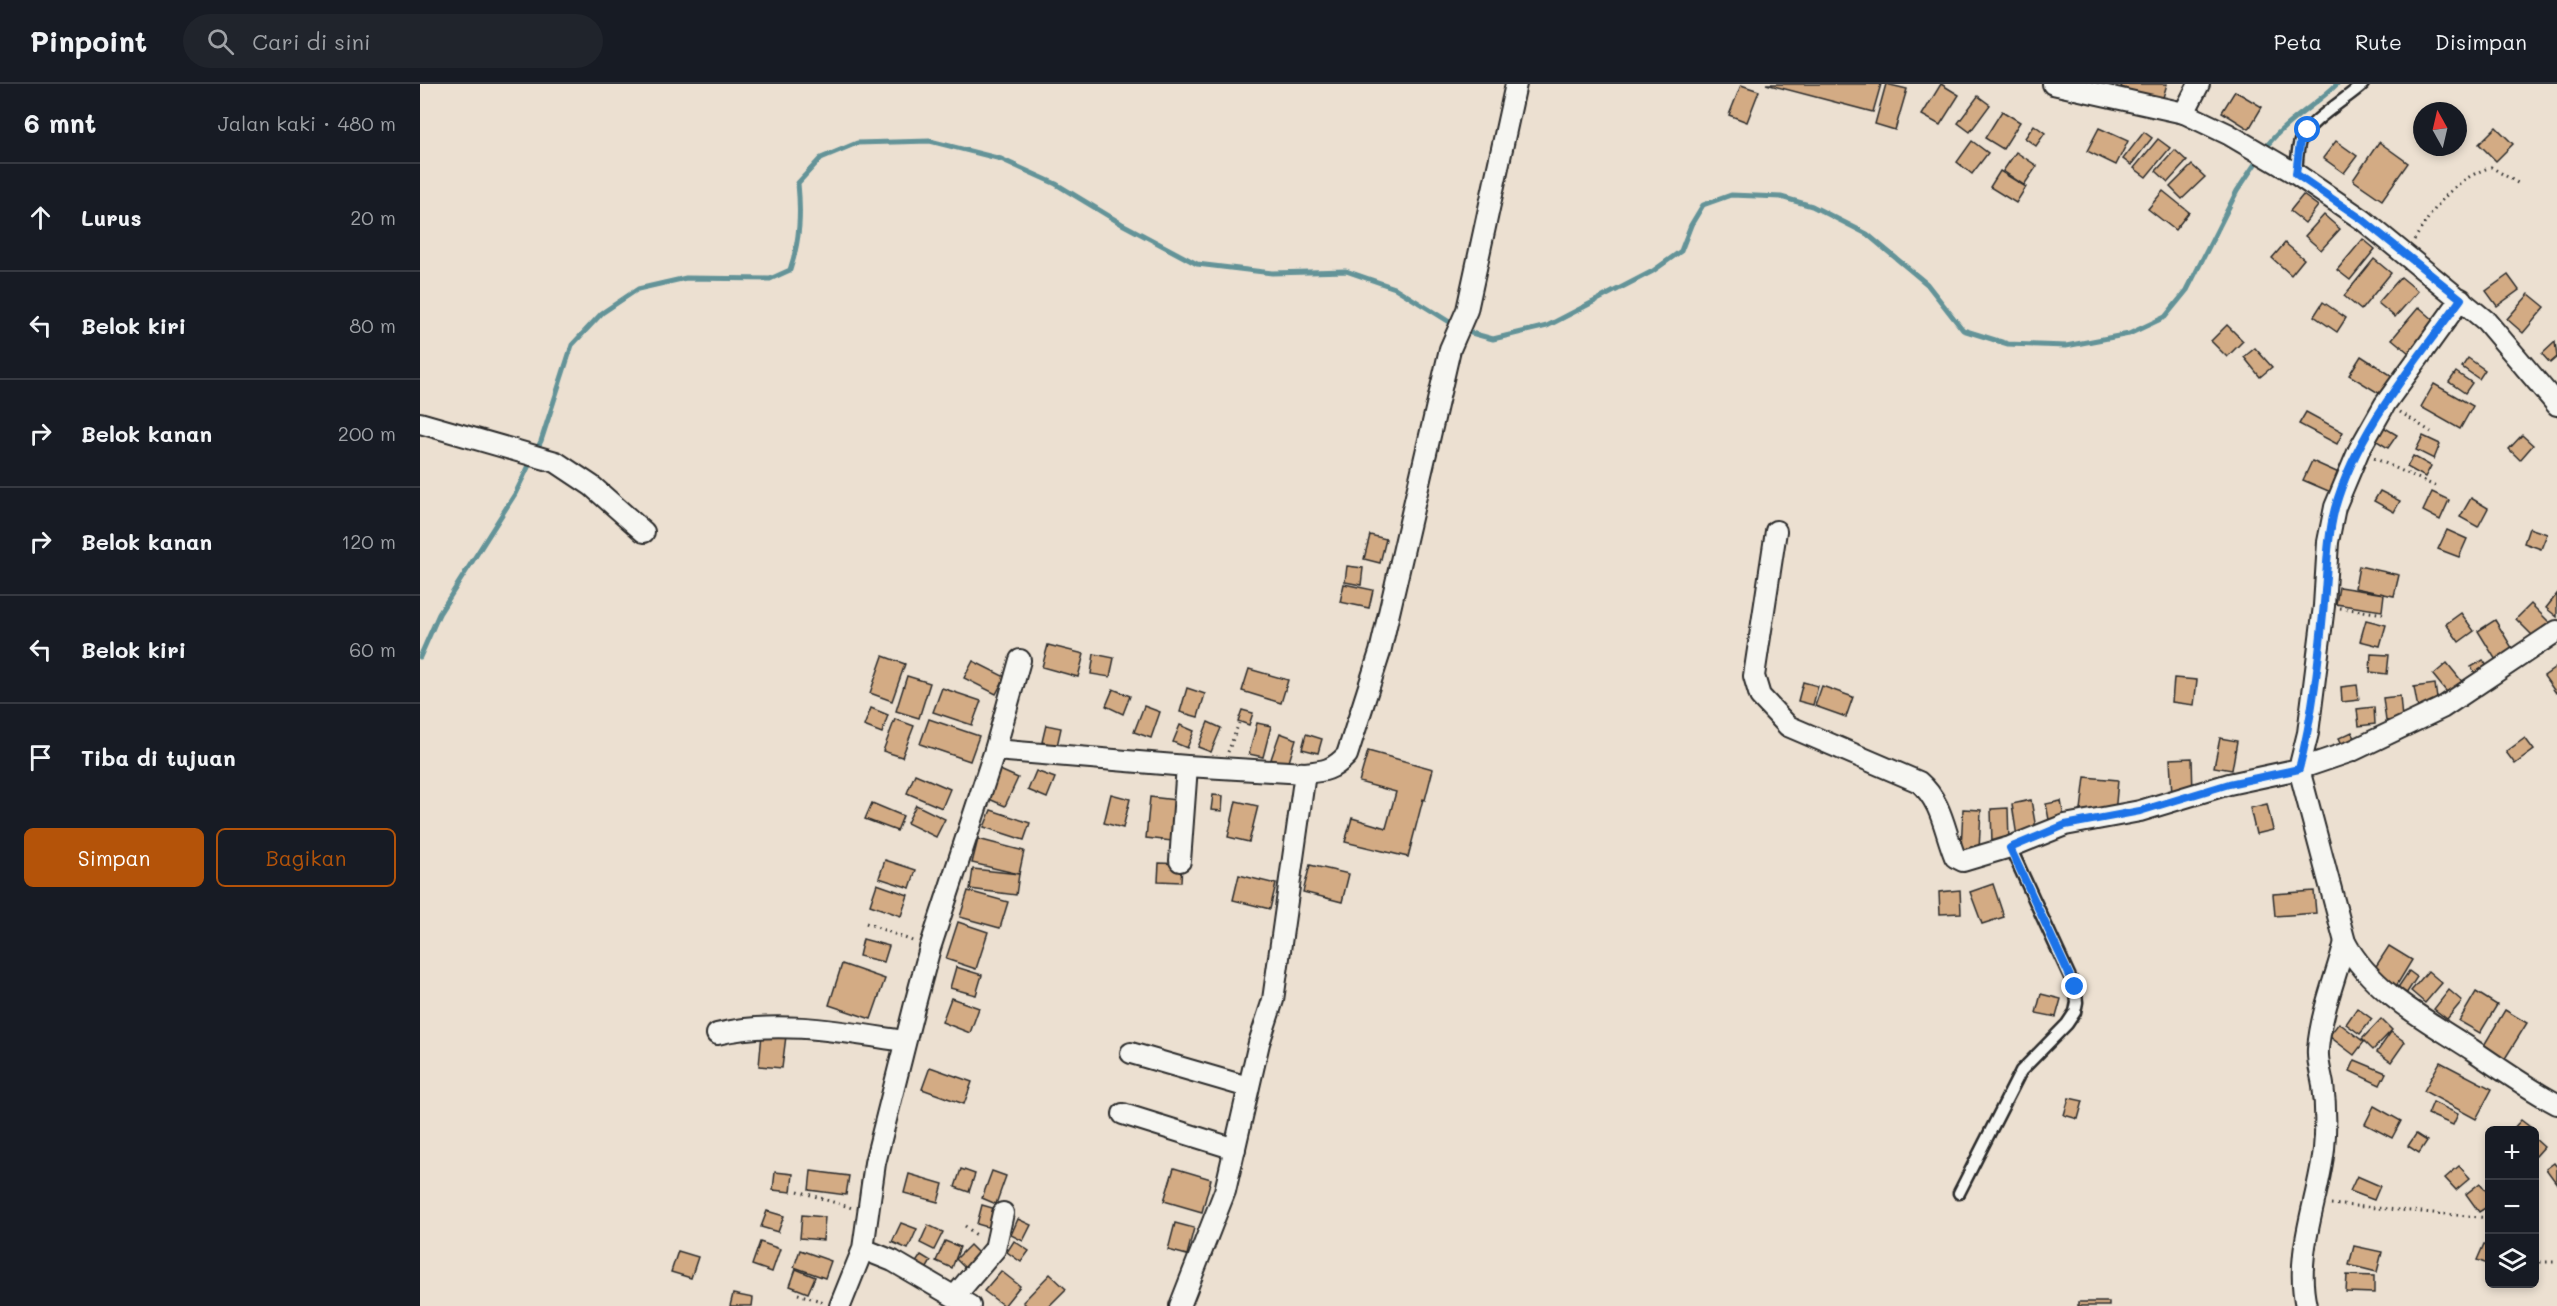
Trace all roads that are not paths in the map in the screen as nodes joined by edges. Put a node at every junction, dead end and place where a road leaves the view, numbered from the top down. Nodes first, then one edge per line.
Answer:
1 (1516, 84) edge
2 (2053, 84) edge
3 (2199, 84) edge
4 (2363, 84) edge
5 (2184, 113) junction
6 (2290, 170) junction
7 (2461, 299) junction
8 (2555, 398) edge
9 (420, 423) edge
10 (1776, 531) dead end
11 (644, 532) dead end
12 (2557, 631) edge
13 (1020, 660) dead end
14 (995, 750) junction
15 (1187, 766) junction
16 (2299, 769) junction
17 (1305, 773) junction
18 (2010, 848) junction
19 (1180, 861) dead end
20 (2345, 942) junction
21 (717, 1034) dead end
22 (904, 1041) junction
23 (1131, 1053) dead end
24 (1248, 1087) junction
25 (2557, 1104) edge
26 (1123, 1114) dead end
27 (1234, 1149) junction
28 (1959, 1193) dead end
29 (1003, 1213) dead end
30 (863, 1249) junction
31 (963, 1301) edge
32 (834, 1304) edge
33 (1180, 1306) edge
34 (2306, 1306) edge

1 - 17 street
2 - 5 street
3 - 5 street
4 - 6 lane
5 - 6 street
6 - 7 street
7 - 8 street
7 - 16 street
9 - 11 street
10 - 18 street
12 - 16 street
13 - 14 street
14 - 15 street
14 - 22 street
15 - 17 street
15 - 19 street
16 - 18 street
16 - 20 street
17 - 24 street
18 - 28 lane
20 - 25 street
20 - 34 street
21 - 22 street
22 - 30 street
23 - 24 street
24 - 27 street
26 - 27 street
27 - 33 street
29 - 31 street
30 - 31 street
30 - 32 street

